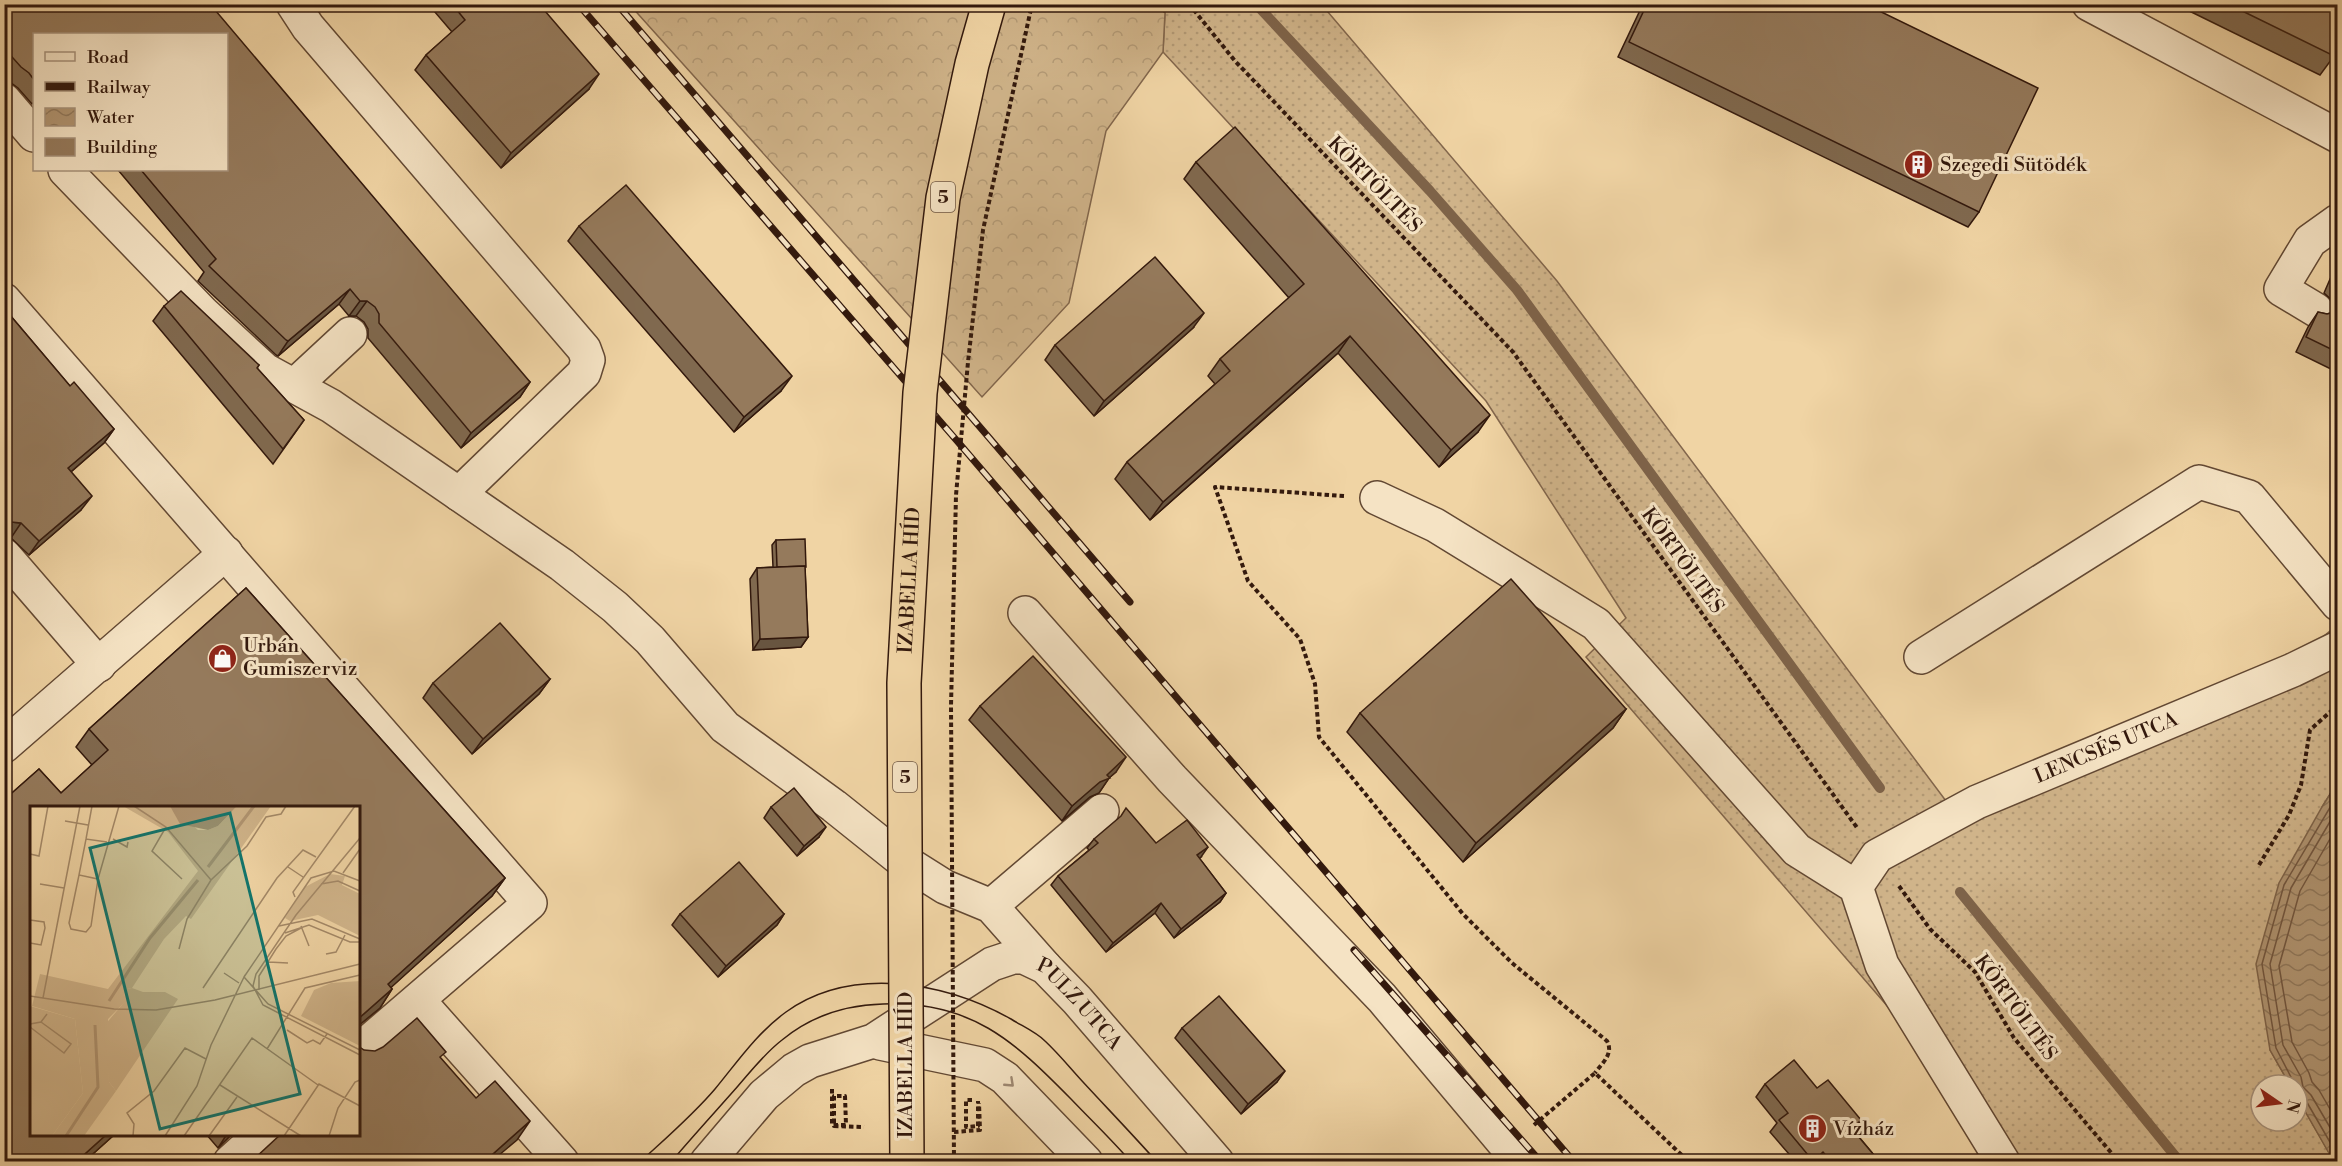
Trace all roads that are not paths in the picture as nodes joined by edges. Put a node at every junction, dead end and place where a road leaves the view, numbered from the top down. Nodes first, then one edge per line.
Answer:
1 (293, 4) edge
2 (989, 4) edge
3 (2089, 4) edge
4 (4, 100) edge
5 (33, 134) edge
6 (2337, 136) edge
7 (66, 171) edge
8 (2337, 221) edge
9 (4, 300) edge
10 (2316, 310) edge
11 (350, 334) dead end
12 (295, 385) junction
13 (459, 494) junction
14 (1377, 498) road end
15 (226, 553) junction
16 (4, 555) edge
17 (2337, 604) edge
18 (1025, 613) dead end
19 (2337, 648) edge
20 (1921, 657) dead end
21 (99, 665) junction
22 (4, 746) edge
23 (1101, 811) dead end
24 (1856, 887) junction
25 (991, 906) junction
26 (1046, 967) junction
27 (418, 1000) junction
28 (873, 1041) junction
29 (360, 1049) edge
30 (259, 1136) edge
31 (1515, 1154) edge
32 (230, 1161) edge
33 (562, 1161) edge
34 (707, 1161) edge
35 (907, 1161) edge
36 (1086, 1161) edge
37 (1217, 1161) edge
38 (2003, 1161) edge

1 - 13 street
2 - 35 main road, IZABELLA HÍD / 5, bridge
3 - 6 street
4 - 5 street
7 - 12 street
8 - 10 street
9 - 15 street
11 - 12 street
12 - 13 street
13 - 25 street
14 - 24 street
15 - 21 street
15 - 27 street
16 - 21 street
17 - 20 street
18 - 31 street
19 - 24 street, LENCSÉS UTCA
21 - 22 street
23 - 25 street
24 - 38 street
25 - 26 street
26 - 28 street, PULZ UTCA
26 - 37 street, PULZ UTCA
27 - 29 street
27 - 33 street
28 - 34 street, PULZ UTCA
28 -> 36 street
30 - 32 street

